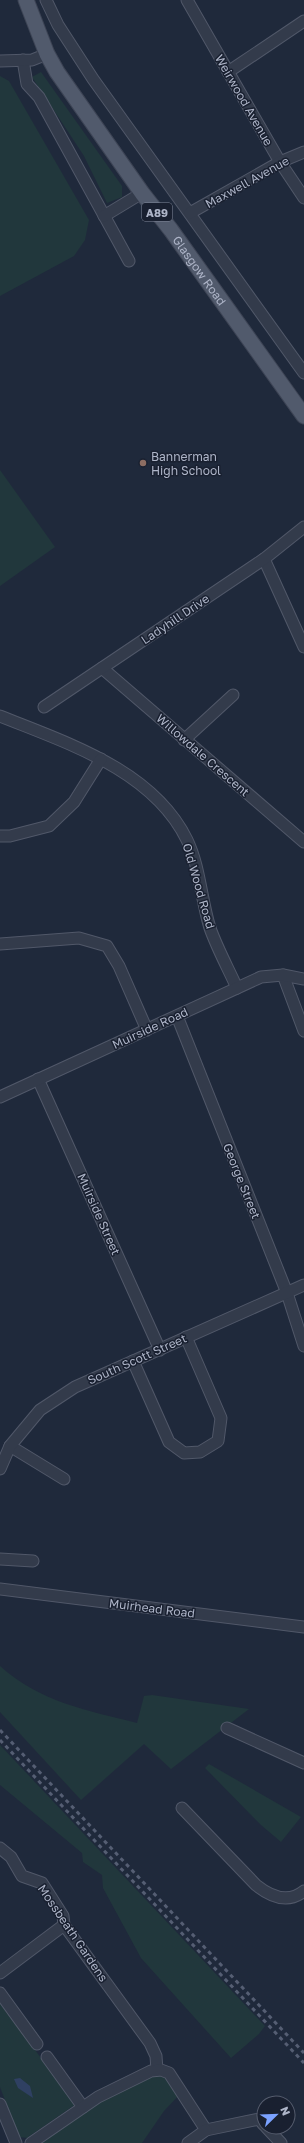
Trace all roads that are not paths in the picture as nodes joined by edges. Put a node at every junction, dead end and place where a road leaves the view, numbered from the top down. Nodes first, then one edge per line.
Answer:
1 (26, 0) edge
2 (46, 0) edge
3 (187, 0) edge
4 (304, 21) edge
5 (47, 54) junction
6 (23, 60) junction
7 (0, 61) edge
8 (228, 72) junction
9 (304, 152) edge
10 (280, 162) junction
11 (142, 193) junction
12 (304, 198) edge
13 (190, 214) junction
14 (104, 216) junction
15 (129, 261) dead end
16 (304, 373) edge
17 (304, 416) edge
18 (304, 527) edge
19 (264, 559) junction
20 (304, 647) edge
21 (102, 668) junction
22 (233, 695) dead end
23 (44, 708) dead end
24 (0, 716) edge
25 (184, 740) junction
26 (101, 759) junction
27 (0, 836) edge
28 (304, 842) edge
29 (0, 944) edge
30 (283, 975) junction
31 (304, 978) edge
32 (237, 988) junction
33 (177, 1016) junction
34 (147, 1030) junction
35 (304, 1031) edge
36 (38, 1079) junction
37 (0, 1097) edge
38 (304, 1285) edge
39 (287, 1293) junction
40 (186, 1337) junction
41 (304, 1346) edge
42 (160, 1350) junction
43 (133, 1361) junction
44 (10, 1446) junction
45 (0, 1469) edge
46 (64, 1479) dead end
47 (0, 1559) edge
48 (33, 1561) dead end
49 (0, 1589) edge
50 (304, 1626) edge
51 (227, 1728) dead end
52 (304, 1763) edge
53 (182, 1808) dead end
54 (1, 1850) edge
55 (304, 1891) edge
56 (64, 1925) junction
57 (0, 1973) edge
58 (0, 1993) edge
59 (37, 2044) dead end
60 (47, 2057) dead end
61 (157, 2070) junction
62 (0, 2104) edge
63 (83, 2107) junction
64 (256, 2120) edge
65 (206, 2130) junction
66 (273, 2135) edge
67 (16, 2143) edge
68 (30, 2143) edge
69 (188, 2143) edge
70 (281, 2143) edge

1 - 5 main road, Glasgow Road / A89
2 - 13 street, Glasgow Road
3 - 8 street, Weirwood Avenue
4 - 8 street
5 - 6 street
5 - 11 main road, Glasgow Road / A89
6 - 7 street
6 - 14 street
8 - 10 street, Weirwood Avenue
9 - 10 street, Maxwell Avenue
10 - 12 street, Weirwood Avenue
10 - 13 street, Maxwell Avenue
11 - 14 street
11 - 17 main road, Glasgow Road / A89
13 - 16 street, Glasgow Road
14 - 15 street
18 - 19 street, Ladyhill Drive
19 - 20 street
19 - 21 street, Ladyhill Drive
21 - 23 street, Ladyhill Drive
21 - 25 street, Willowdale Crescent
22 - 25 street
24 - 26 street, Old Wood Road
25 - 28 street, Willowdale Crescent
26 - 27 street
26 - 32 street, Old Wood Road
29 - 34 street
30 - 31 street, Muirside Road
30 - 32 street, Muirside Road
30 - 35 street
32 - 33 street, Muirside Road
33 - 34 street, Muirside Road
33 - 39 street, George Street
34 - 36 street, Muirside Road
36 - 37 street, Muirside Road
36 - 42 street, Muirside Street
38 - 39 street, South Scott Street
39 - 40 street, South Scott Street
39 - 41 street, George Street
40 - 42 street, South Scott Street
40 - 43 street
42 - 43 street, South Scott Street
43 - 44 street, South Scott Street
44 - 45 street, South Scott Street
44 - 46 street
47 - 48 street
49 - 50 street, Muirhead Road
51 - 52 street
53 - 55 street
54 - 56 street, Mossbeath Gardens
56 - 57 street
56 - 61 street, Mossbeath Gardens
58 - 59 street
60 - 63 street
61 - 63 street
61 - 65 street
62 - 67 street
63 - 68 street
64 - 65 street
65 - 69 street
66 - 70 street

